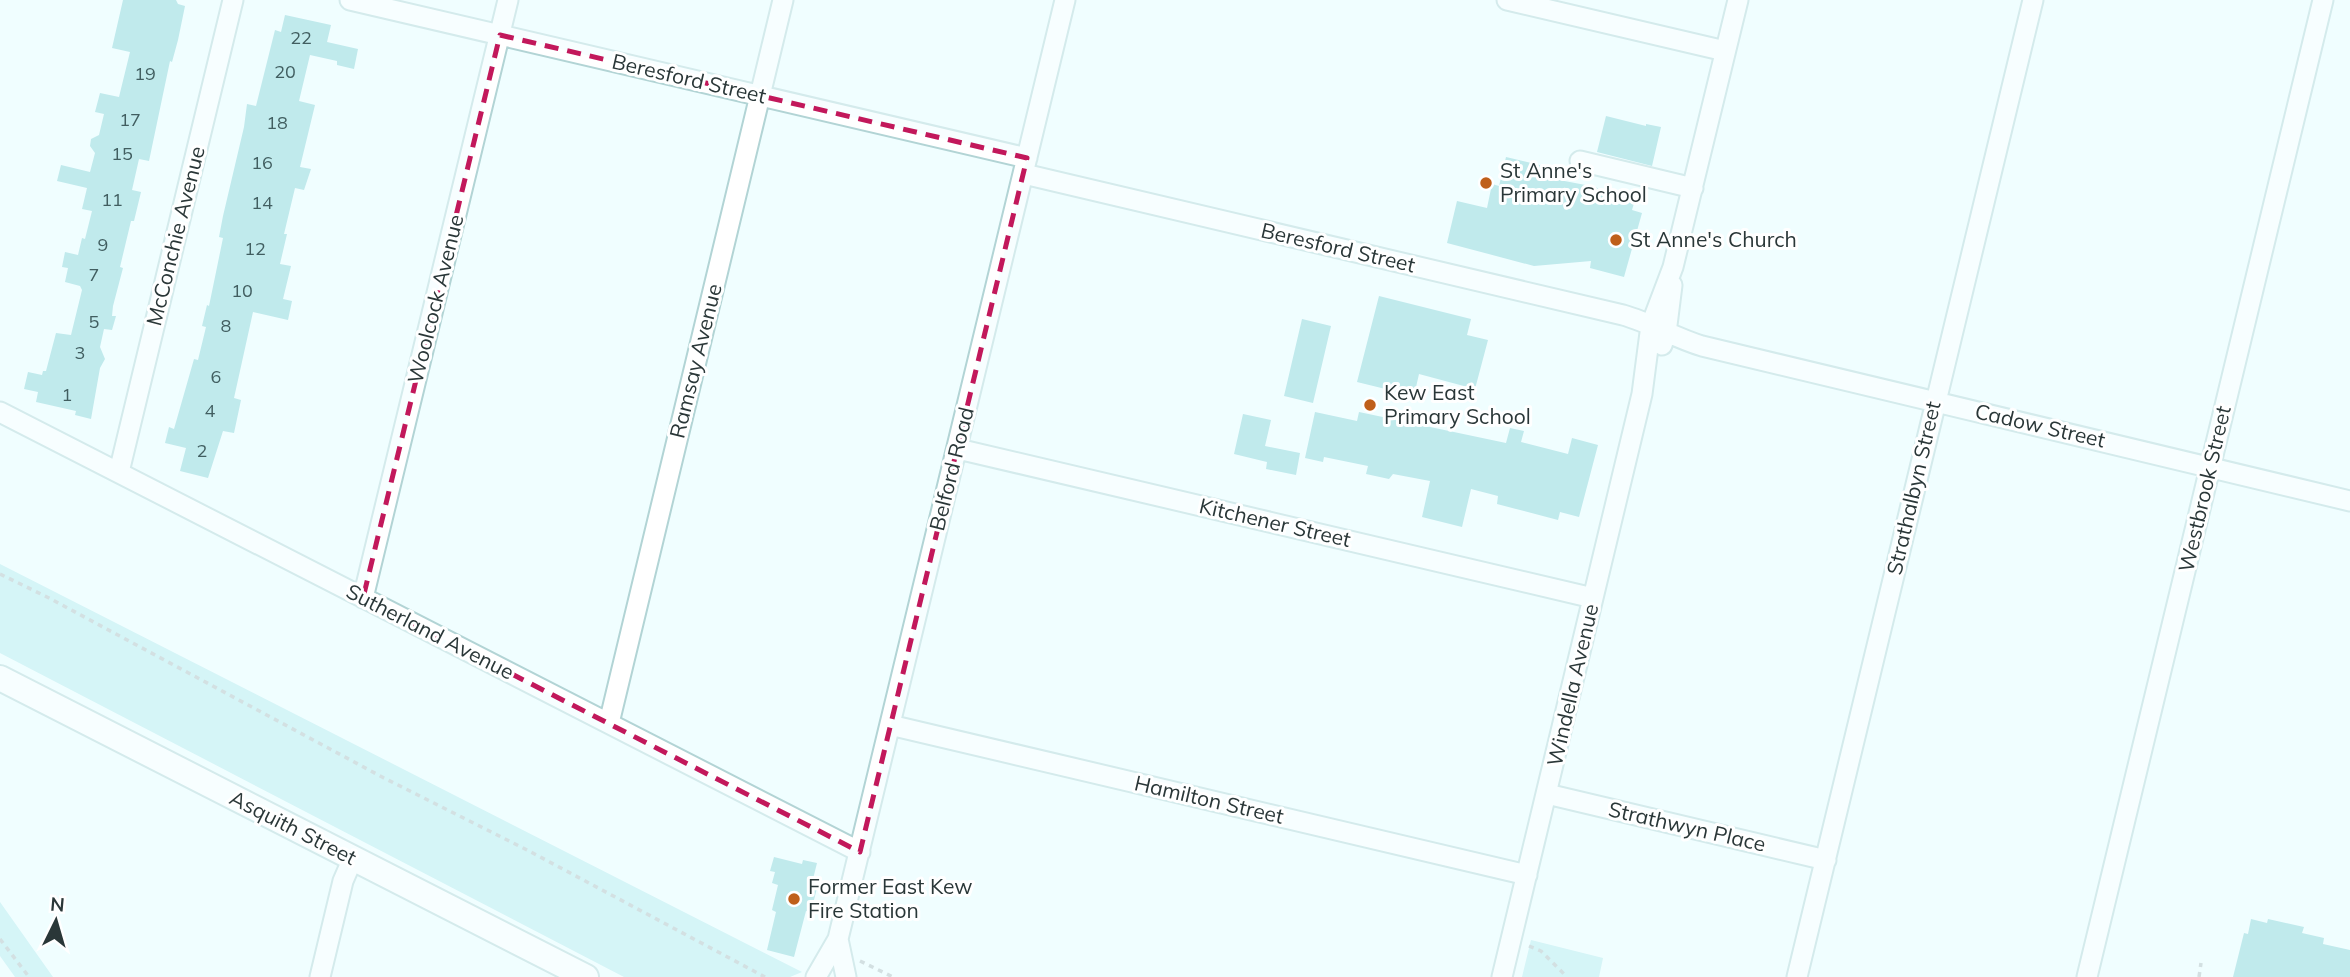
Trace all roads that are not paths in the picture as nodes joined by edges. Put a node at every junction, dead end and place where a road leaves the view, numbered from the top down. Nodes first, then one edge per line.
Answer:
1 (233, 0) edge
2 (350, 0) edge
3 (508, 0) edge
4 (783, 0) edge
5 (1065, 0) edge
6 (1507, 0) edge
7 (1738, 0) edge
8 (2033, 0) edge
9 (2323, 0) edge
10 (500, 35) junction
11 (1725, 51) junction
12 (760, 96) junction
13 (1580, 161) dead end
14 (1026, 166) junction
15 (1693, 188) junction
16 (1658, 329) junction
17 (1935, 401) junction
18 (0, 412) edge
19 (958, 449) junction
20 (2210, 467) junction
21 (119, 472) junction
22 (2350, 501) edge
23 (363, 598) junction
24 (1593, 598) junction
25 (0, 678) edge
26 (609, 723) junction
27 (890, 725) junction
28 (1547, 794) junction
29 (860, 852) junction
30 (353, 858) junction
31 (1826, 860) junction
32 (1527, 875) junction
33 (838, 939) junction
34 (320, 977) edge
35 (586, 977) edge
36 (817, 977) edge
37 (846, 977) edge
38 (1502, 977) edge
39 (1797, 977) edge
40 (2087, 977) edge

1 - 21 street, McConchie Avenue
2 - 10 street, Beresford Street
3 - 10 street, Woolcock Avenue
4 - 12 street, Ramsay Avenue
5 - 14 street, Belford Road
6 - 11 street
7 - 11 street, Windella Avenue
8 - 17 street, Strathalbyn Street
9 - 20 street, Westbrook Street
10 - 12 street, Beresford Street
10 - 23 street, Woolcock Avenue
11 - 15 street, Windella Avenue
12 - 14 street, Beresford Street
12 - 26 street, Ramsay Avenue
13 - 15 street
14 - 16 street, Beresford Street
14 - 19 street, Belford Road
15 - 16 street, Windella Avenue
16 - 17 street, Cadow Street
16 - 24 street, Windella Avenue
17 - 20 street, Cadow Street
17 - 31 street, Strathalbyn Street
18 - 21 street, Sutherland Avenue
19 - 24 street, Kitchener Street
19 - 27 street, Belford Road
20 - 22 street, Cadow Street
20 - 40 street, Westbrook Street
21 - 23 street, Sutherland Avenue
23 - 26 street, Sutherland Avenue
24 - 28 street, Windella Avenue
25 - 30 main road, Asquith Street
26 - 29 street, Sutherland Avenue
27 - 29 street, Belford Road
27 - 32 street, Hamilton Street
28 - 31 street, Strathwyn Place
28 - 32 street, Windella Avenue
29 - 33 street, Belford Road
30 - 34 street
30 - 35 main road, Asquith Street
31 - 39 street, Strathalbyn Street
32 - 38 street, Windella Avenue
33 - 36 street, Belford Road
33 - 37 street, Belford Road

